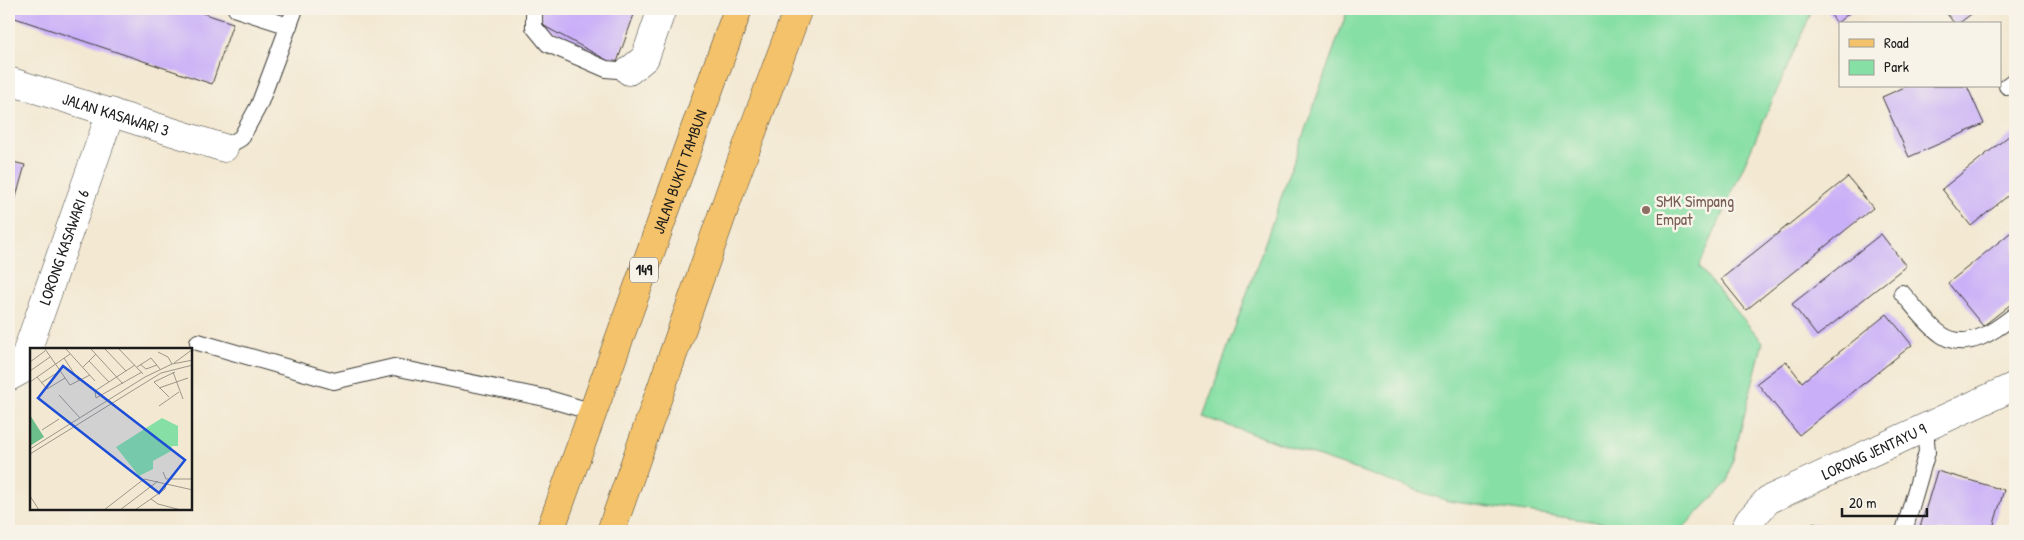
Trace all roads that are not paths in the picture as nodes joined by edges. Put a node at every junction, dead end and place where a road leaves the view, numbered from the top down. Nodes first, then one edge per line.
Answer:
1 (236, 9) edge
2 (295, 9) edge
3 (534, 9) edge
4 (662, 9) edge
5 (738, 9) edge
6 (798, 9) edge
7 (289, 26) junction
8 (629, 71) joint
9 (9, 81) edge
10 (111, 112) junction
11 (224, 148) joint
12 (1902, 294) dead end
13 (2015, 315) edge
14 (198, 342) dead end
15 (9, 376) edge
16 (2015, 386) edge
17 (593, 412) junction
18 (1918, 432) junction
19 (550, 531) edge
20 (611, 531) edge
21 (1744, 531) edge
22 (1904, 531) edge

1 - 7 lane
2 - 7 lane
3 - 8 lane
4 - 8 street
5 - 17 main road, JALAN BUKIT TAMBUN / 149
6 - 20 main road
7 - 11 lane
9 - 10 street, JALAN KASAWARI 3
10 - 11 street, JALAN KASAWARI 3
10 - 15 street, LORONG KASAWARI 6
12 - 13 lane
14 - 17 lane
16 - 18 street, LORONG JENTAYU 9
17 - 19 main road, JALAN BUKIT TAMBUN / 149
18 - 21 street, LORONG JENTAYU 9
18 - 22 lane

